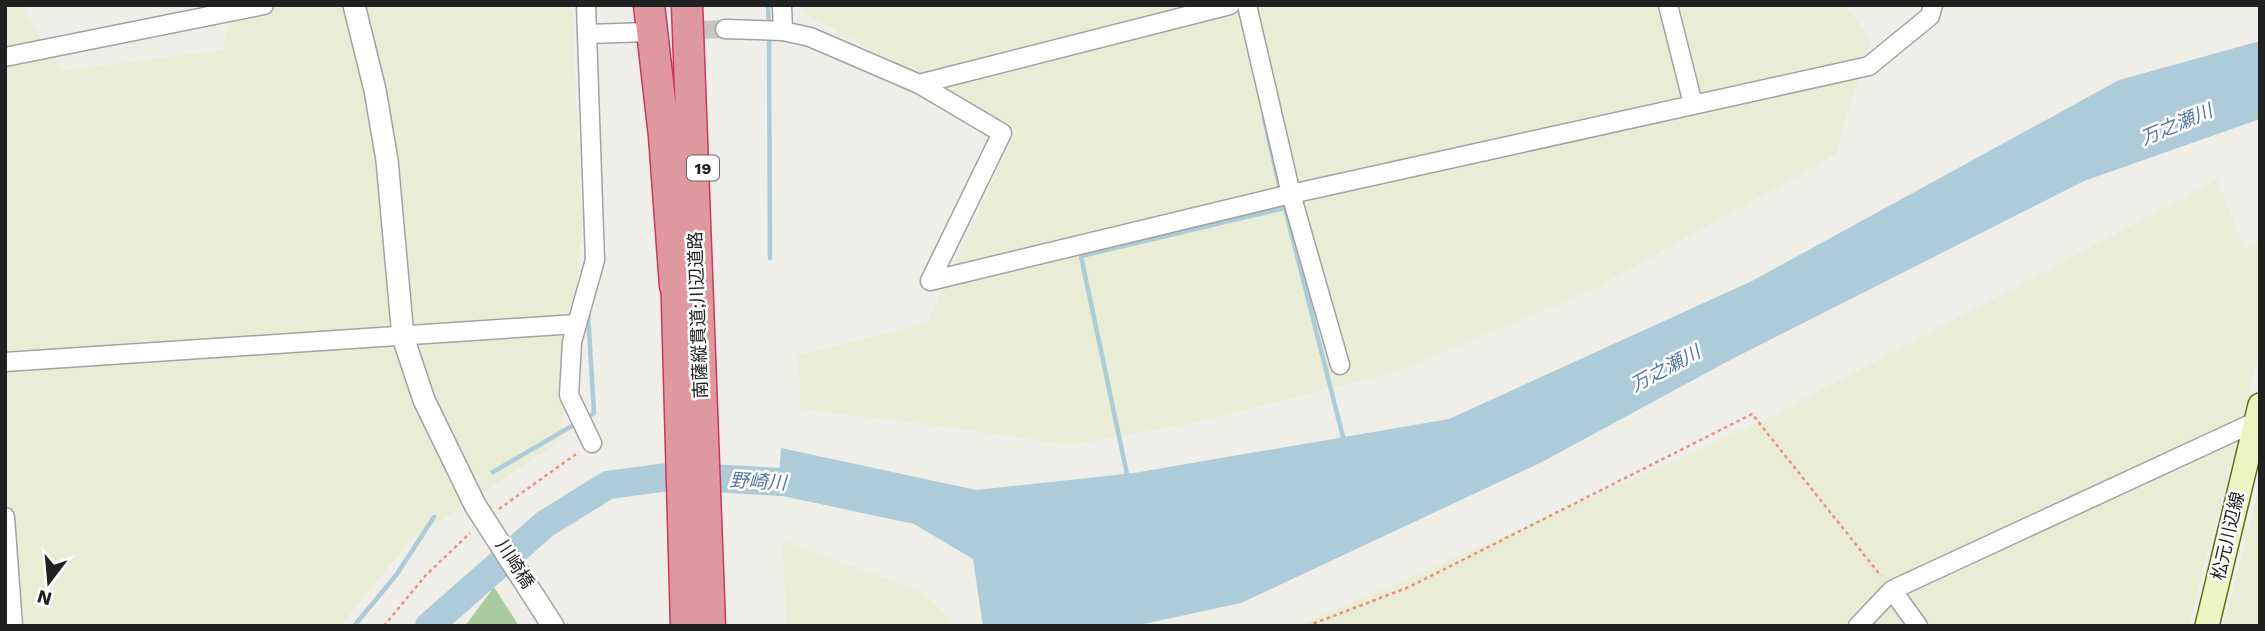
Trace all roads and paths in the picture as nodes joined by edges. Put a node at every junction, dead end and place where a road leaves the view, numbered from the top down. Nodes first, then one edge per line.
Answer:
1 (264, 5) edge
2 (354, 5) edge
3 (586, 5) edge
4 (669, 5) edge
5 (687, 5) edge
6 (703, 5) edge
7 (782, 5) edge
8 (1230, 5) edge
9 (1247, 5) edge
10 (1668, 5) edge
11 (1933, 5) edge
12 (649, 19) edge
13 (725, 29) tunnel mouth
14 (783, 31) junction
15 (588, 34) junction
16 (5, 57) edge
17 (919, 84) junction
18 (1693, 104) junction
19 (1291, 194) junction
20 (576, 324) junction
21 (688, 326) junction
22 (403, 337) junction
23 (5, 362) edge
24 (1340, 365) dead end
25 (2258, 414) edge
26 (592, 443) dead end
27 (5, 517) edge
28 (695, 528) junction
29 (1892, 590) junction
30 (548, 618) edge
31 (13, 626) edge
32 (686, 626) edge
33 (710, 626) edge
34 (1307, 626) edge
35 (1858, 626) edge
36 (1918, 626) edge
37 (2207, 626) edge

1 - 16 street
2 - 22 street, 川崎橋
3 - 15 street
4 - 21 highway, 南薩縦貫道;川辺道路 / 19
5 - 21 highway, 南薩縦貫道;川辺道路 / 19
6 - 21 highway, 19
7 - 14 street
8 - 17 street
9 - 19 street
10 - 18 street
11 - 18 street
12 - 15 street
12 - 21 highway, 19
13 - 14 street
14 - 17 street
15 - 20 street
17 - 19 street
18 - 19 street
19 - 24 street
20 - 22 street
20 - 26 street
21 - 28 highway, 南薩縦貫道;川辺道路 / 19
22 - 23 street
22 - 30 street, 川崎橋
25 - 29 street
25 - 37 main road, 松元川辺線
27 - 31 street
28 - 32 highway, 南薩縦貫道;川辺道路 / 19
28 - 33 highway, 南薩縦貫道;川辺道路 / 19
29 - 34 path
29 - 35 street
29 - 36 street

